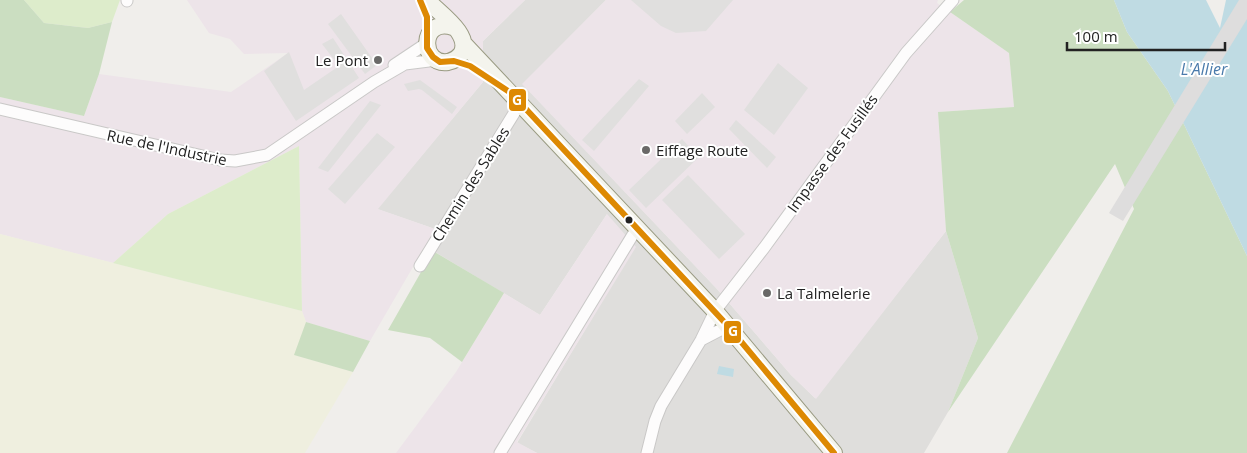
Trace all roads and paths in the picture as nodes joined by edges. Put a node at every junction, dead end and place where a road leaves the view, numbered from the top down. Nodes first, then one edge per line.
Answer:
1 (420, 0) edge
2 (427, 0) edge
3 (953, 0) edge
4 (454, 26) junction
5 (428, 39) junction
6 (464, 44) junction
7 (437, 60) junction
8 (454, 60) junction
9 (374, 82) junction
10 (516, 98) junction
11 (0, 109) edge
12 (637, 228) junction
13 (420, 266) dead end
14 (715, 311) junction
15 (728, 326) junction
16 (701, 340) junction
17 (500, 453) edge
18 (647, 453) edge
19 (834, 453) edge

1 - 5 main road
2 - 4 main road
3 - 14 street, Impasse des Fusillés
4 - 5 main road
4 - 6 main road
5 - 7 main road
5 - 9 street, Rue de l'Industrie
6 - 8 main road
6 - 10 main road
7 - 8 main road
7 - 9 street, Rue de l'Industrie
8 - 10 main road
9 - 11 street, Rue de l'Industrie
10 - 12 main road
10 - 13 street, Chemin des Sables
12 - 14 main road
12 - 17 street
14 - 15 main road
14 - 16 street, Impasse des Fusillés
15 - 16 street
15 - 19 main road
16 - 18 street, Impasse des Fusillés

